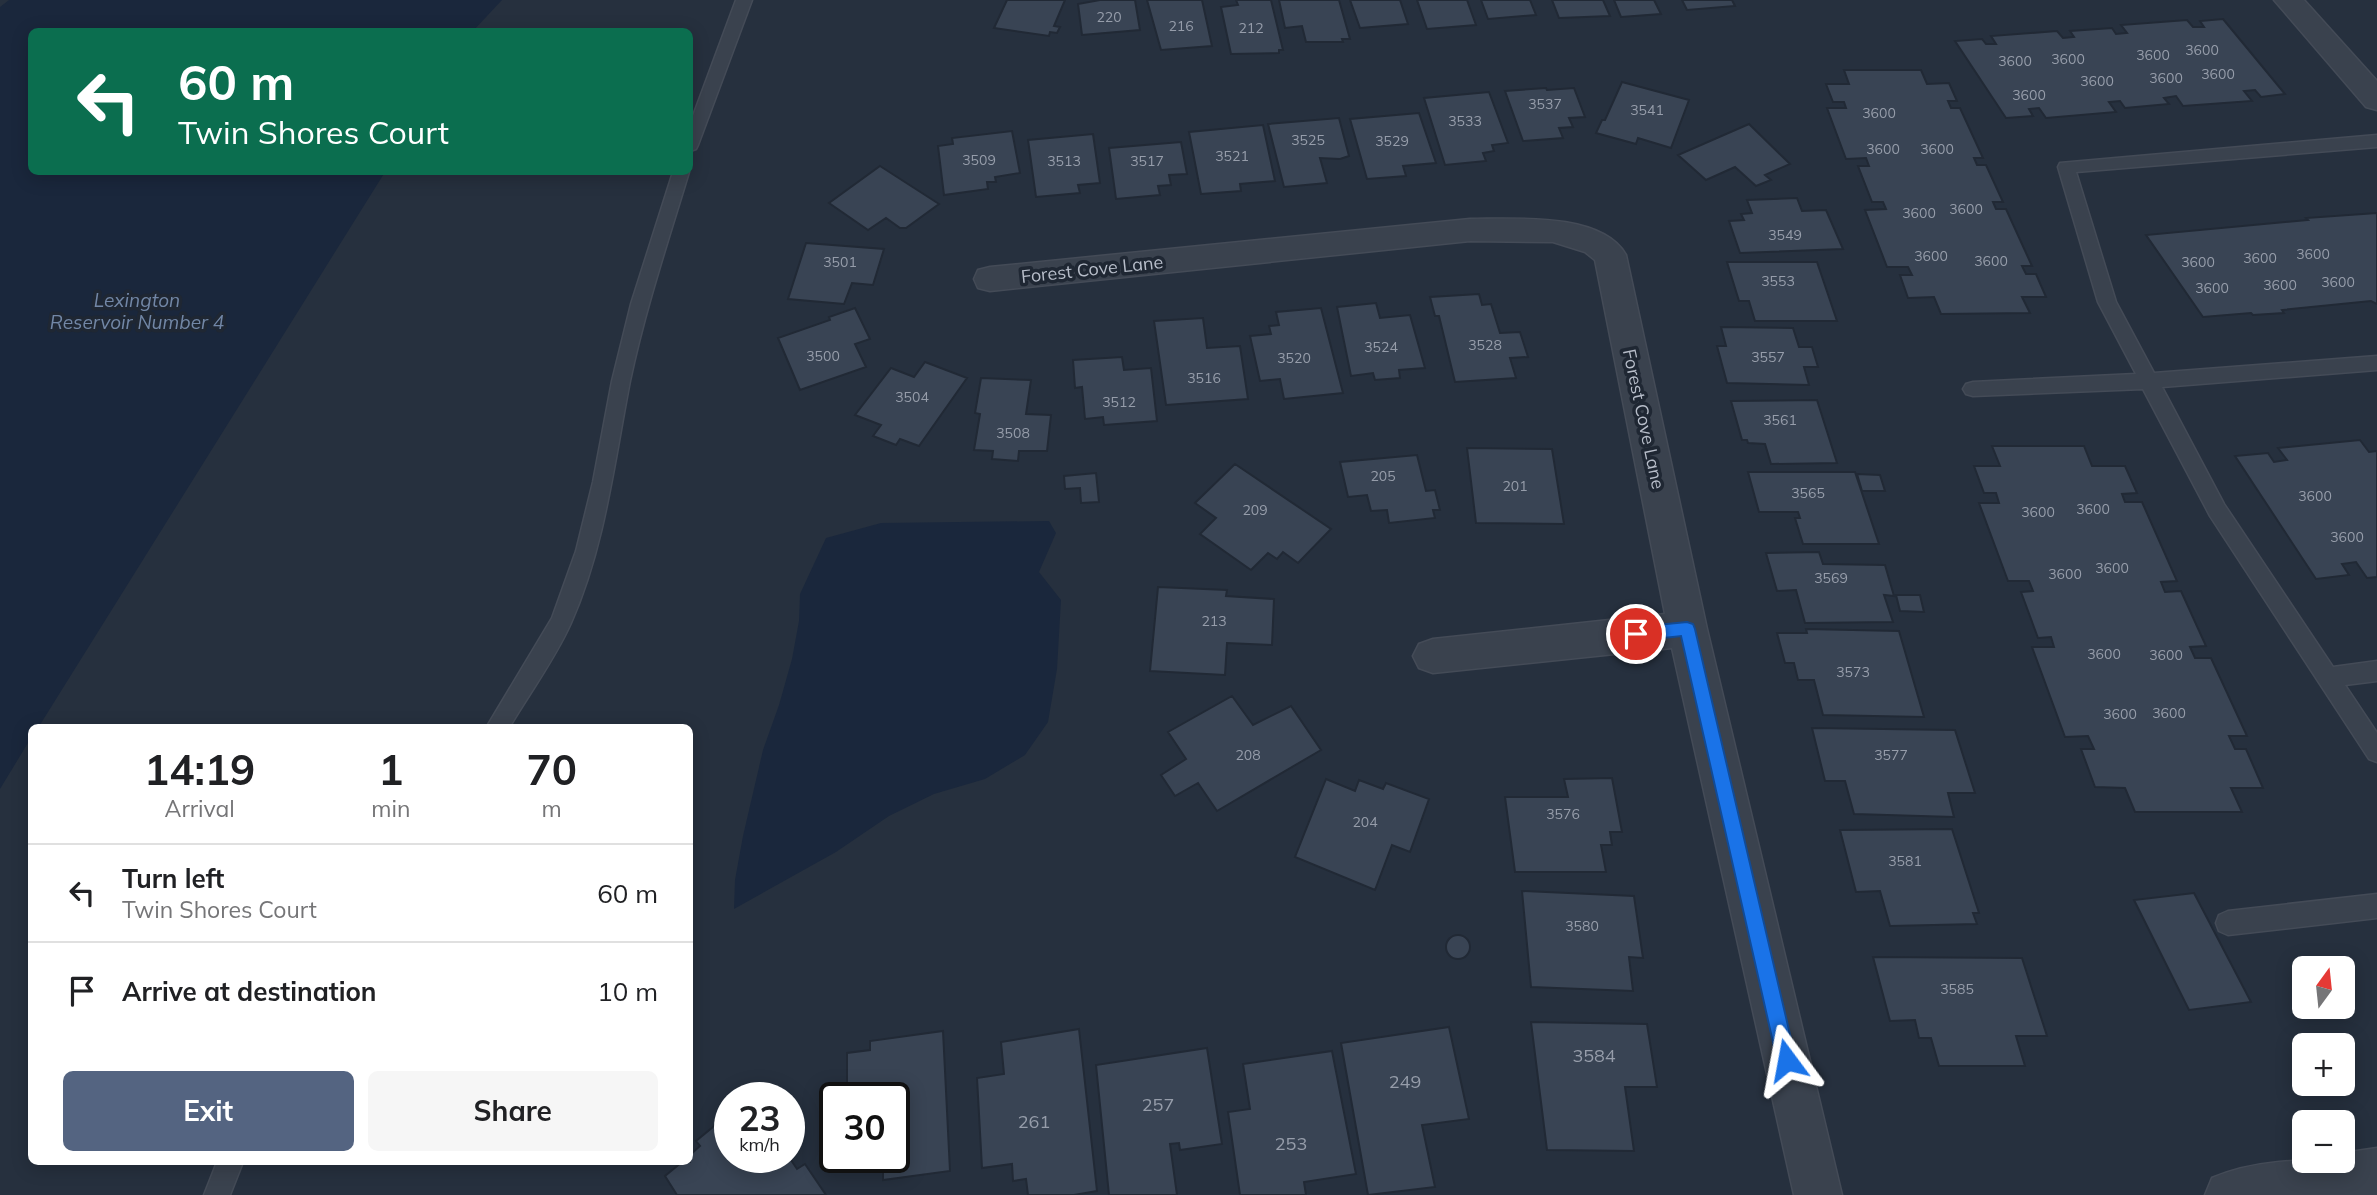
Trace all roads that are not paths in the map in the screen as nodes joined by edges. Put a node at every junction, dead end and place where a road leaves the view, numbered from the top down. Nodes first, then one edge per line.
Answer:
1 (744, 0) edge
2 (2288, 0) edge
3 (2377, 100) edge
4 (693, 137) edge
5 (2377, 141) edge
6 (680, 175) edge
7 (989, 279) dead end
8 (2377, 363) edge
9 (2149, 382) junction
10 (1973, 388) dead end
11 (1687, 629) junction
12 (1433, 656) dead end
13 (2377, 671) edge
14 (2327, 677) junction
15 (499, 724) edge
16 (2377, 752) edge
17 (2377, 906) edge
18 (2228, 923) dead end
19 (229, 1165) edge
20 (2377, 1172) edge
21 (216, 1195) edge
22 (1818, 1195) edge
23 (2229, 1195) edge

1 - 4 lane
2 - 3 street
5 - 9 lane
6 - 15 lane
7 - 11 street, Forest Cove Lane
8 - 9 lane
9 - 10 lane
9 - 14 lane
11 - 12 street
11 - 22 street, Forest Cove Lane
13 - 14 lane
14 - 16 lane
17 - 18 lane
19 - 21 lane
20 - 23 street

